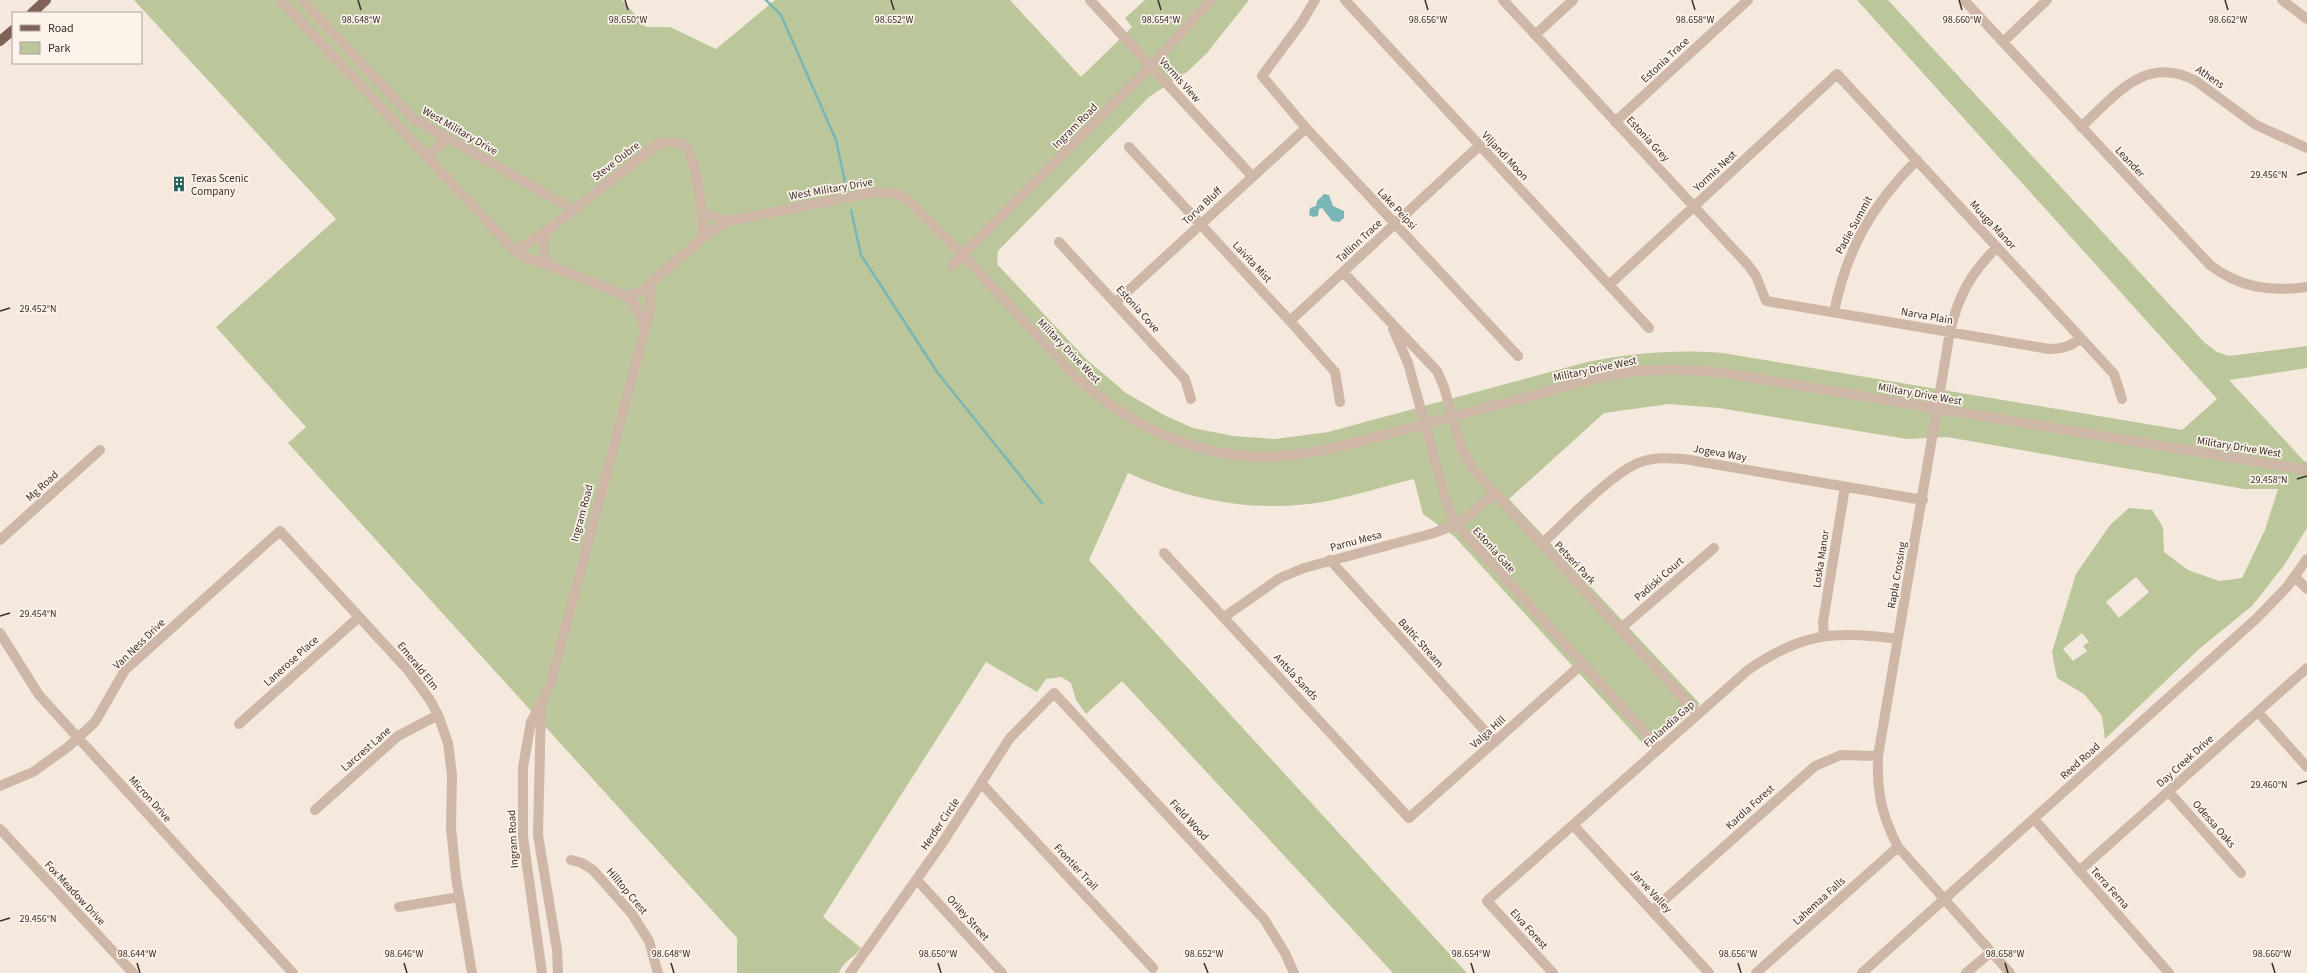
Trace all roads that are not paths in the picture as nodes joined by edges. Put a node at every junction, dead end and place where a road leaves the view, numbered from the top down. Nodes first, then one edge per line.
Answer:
1 (46, 0) edge
2 (281, 0) edge
3 (302, 0) edge
4 (1090, 0) edge
5 (1211, 0) edge
6 (1315, 0) edge
7 (1346, 0) edge
8 (1503, 0) edge
9 (1573, 0) edge
10 (1748, 0) edge
11 (1964, 0) edge
12 (2047, 0) edge
13 (2282, 0) edge
14 (33, 12) edge
15 (2307, 19) edge
16 (12, 31) edge
17 (1535, 35) junction
18 (0, 41) edge
19 (2003, 42) junction
20 (358, 60) junction
21 (1151, 66) junction
22 (346, 72) junction
23 (1837, 74) joint
24 (1616, 122) junction
25 (2081, 127) junction
26 (1306, 128) junction
27 (447, 139) junction
28 (1479, 146) junction
29 (1129, 147) dead end
30 (2307, 148) edge
31 (427, 156) junction
32 (1917, 160) junction
33 (1252, 176) junction
34 (1694, 207) junction
35 (574, 210) junction
36 (700, 212) junction
37 (727, 221) junction
38 (1395, 224) junction
39 (1200, 225) junction
40 (548, 230) junction
41 (701, 239) junction
42 (1059, 242) dead end
43 (1997, 247) junction
44 (515, 251) junction
45 (963, 256) junction
46 (548, 265) junction
47 (952, 266) dead end
48 (1343, 272) junction
49 (650, 283) junction
50 (1609, 285) junction
51 (2307, 287) edge
52 (627, 296) junction
53 (1766, 301) joint
54 (1116, 302) junction
55 (1834, 312) junction
56 (1290, 321) junction
57 (1390, 323) junction
58 (644, 325) junction
59 (1648, 328) dead end
60 (1950, 332) junction
61 (2081, 338) junction
62 (1518, 356) dead end
63 (1191, 399) dead end
64 (2122, 399) dead end
65 (1340, 402) dead end
66 (1938, 409) junction
67 (1453, 417) junction
68 (1424, 424) junction
69 (100, 450) dead end
70 (2307, 470) edge
71 (1845, 487) junction
72 (1494, 493) junction
73 (1923, 500) junction
74 (1456, 524) junction
75 (280, 531) joint
76 (0, 540) edge
77 (1542, 544) junction
78 (1714, 548) dead end
79 (1164, 553) dead end
80 (2307, 559) edge
81 (1330, 560) junction
82 (2295, 577) junction
83 (2307, 589) edge
84 (359, 617) junction
85 (1224, 617) junction
86 (1620, 629) junction
87 (0, 633) edge
88 (1824, 636) junction
89 (1898, 639) junction
90 (1582, 664) junction
91 (2307, 668) edge
92 (1054, 693) joint
93 (541, 705) junction
94 (2258, 712) junction
95 (1698, 714) junction
96 (438, 715) junction
97 (238, 724) dead end
98 (77, 738) junction
99 (1495, 742) junction
100 (1659, 748) junction
101 (1878, 756) junction
102 (2307, 768) edge
103 (981, 783) junction
104 (0, 786) edge
105 (2169, 792) junction
106 (315, 810) dead end
107 (523, 813) junction
108 (538, 813) junction
109 (1409, 818) joint
110 (2034, 819) junction
111 (1574, 826) junction
112 (0, 829) edge
113 (1898, 847) junction
114 (571, 860) dead end
115 (2078, 871) junction
116 (2241, 873) dead end
117 (917, 880) junction
118 (459, 897) junction
119 (1945, 900) junction
120 (1487, 901) joint
121 (399, 907) dead end
122 (1652, 910) junction
123 (1990, 952) junction
124 (1153, 968) dead end
125 (133, 973) edge
126 (293, 973) edge
127 (472, 973) edge
128 (542, 973) edge
129 (558, 973) edge
130 (658, 973) edge
131 (850, 973) edge
132 (1002, 973) edge
133 (1294, 973) edge
134 (1553, 973) edge
135 (1710, 973) edge
136 (1756, 973) edge
137 (1862, 973) edge
138 (1966, 973) edge
139 (2010, 973) edge
140 (2169, 973) edge

1 - 14 main road
2 - 22 street
3 - 20 street, West Military Drive
4 - 21 street, Vormis View
5 - 21 street, Ingram Road
6 - 26 street, Lake Peipsi
7 - 28 street, Viljandi Moon
8 - 17 street, Estonia Grey
9 - 17 street
10 - 24 street, Estonia Trace
11 - 19 street, Leander
12 - 19 street
13 - 15 street
16 - 18 main road
17 - 24 street, Estonia Grey
19 - 25 street, Leander
20 - 22 street
20 - 27 street, West Military Drive
21 - 33 street, Vormis View
21 - 45 street, Ingram Road
22 - 31 street
23 - 32 street, Muuga Manor
23 - 34 street, Yormis Nest
24 - 34 street, Estonia Grey
25 - 30 street, Athens
25 - 51 street, Leander
26 - 33 street, Torva Bluff
26 - 38 street, Lake Peipsi
27 - 31 street
27 - 35 street, West Military Drive
28 - 38 street, Tallinn Trace
28 - 50 street, Viljandi Moon
29 - 39 street, Laivita Mist
31 - 44 street
32 - 43 street, Muuga Manor
32 - 55 street, Padie Summit
33 - 39 street, Torva Bluff
34 - 50 street, Yormis Nest
34 - 53 street, Estonia Grey
35 - 36 street, Steve Oubre
35 - 40 street, Steve Oubre
36 - 37 street, West Military Drive
36 - 41 street, Steve Oubre
37 - 41 street, West Military Drive
37 - 45 street, West Military Drive
38 - 48 street, Tallinn Trace
38 - 62 street, Lake Peipsi
39 - 54 street, Torva Bluff
39 - 56 street, Laivita Mist
40 - 44 street, Steve Oubre
40 - 46 street
41 - 49 street
42 - 54 street, Estonia Cove
43 - 60 street, Rapla Crossing
43 - 61 street, Muuga Manor
44 - 46 street
45 - 47 street, Ingram Road
45 - 68 street, Military Drive West
46 - 52 street
48 - 56 street, Tallinn Trace
48 - 57 street, Estonia Gate
49 - 52 street
49 - 58 street, Ingram Road
50 - 59 street, Viljandi Moon
52 - 58 street
53 - 55 street, Narva Plain
54 - 63 street, Estonia Cove
55 - 60 street, Narva Plain
56 - 65 street, Laivita Mist
57 - 67 street, Estonia Gate
57 - 68 street, Estonia Gate
58 - 93 street, Ingram Road
60 - 61 street, Narva Plain
60 - 66 street, Rapla Crossing
61 - 64 street, Muuga Manor
66 - 67 street, Military Drive West
66 - 70 street, Military Drive West
66 - 73 street, Rapla Crossing
67 - 68 street, Military Drive West
67 - 72 street, Petseri Park
68 - 74 street, Estonia Gate
69 - 76 street, Mg Road
71 - 73 street, Jogeva Way
71 - 77 street, Jogeva Way
71 - 88 street, Loska Manor
72 - 74 street, Parnu Mesa
72 - 77 street, Petseri Park
73 - 89 street, Rapla Crossing
74 - 81 street, Parnu Mesa
74 - 90 street, Estonia Gate
75 - 84 street, Emerald Elm
75 - 98 street, Van Ness Drive
77 - 86 street, Petseri Park
78 - 86 street, Padiski Court
79 - 85 street, Antsla Sands
80 - 82 street, Reed Road
81 - 85 street, Parnu Mesa
81 - 99 street, Baltic Stream
82 - 83 street
82 - 110 street, Reed Road
84 - 96 street, Emerald Elm
84 - 97 street, Lanerose Place
85 - 109 street, Antsla Sands
86 - 95 street, Petseri Park
87 - 98 street, Micron Drive
88 - 89 street, Finlandia Gap
88 - 95 street, Finlandia Gap
89 - 101 street, Rapla Crossing
90 - 99 street, Valga Hill
90 - 100 street, Estonia Gate
91 - 94 street, Day Creek Drive
92 - 103 street, Herder Circle
92 - 133 street, Field Wood
93 - 107 street, Ingram Road
93 - 108 street, Ingram Road
94 - 102 street
94 - 105 street, Day Creek Drive
95 - 100 street, Finlandia Gap
96 - 106 street, Larcrest Lane
96 - 118 street, Emerald Elm
98 - 104 street, Van Ness Drive
98 - 126 street, Micron Drive
99 - 109 street, Valga Hill
100 - 111 street, Finlandia Gap
101 - 113 street, Rapla Crossing
101 - 122 street, Kardla Forest
103 - 117 street, Herder Circle
103 - 124 street, Frontier Trail
105 - 115 street, Day Creek Drive
105 - 116 street, Odessa Oaks
107 - 108 street
107 - 128 street, Ingram Road
108 - 129 street, Ingram Road
110 - 115 street, Terra Ferna
110 - 119 street, Reed Road
111 - 120 street, Finlandia Gap
111 - 122 street, Jarve Valley
112 - 125 street, Fox Meadow Drive
113 - 119 street, Rapla Crossing
113 - 136 street, Lahemaa Falls
114 - 130 street, Hilltop Crest
115 - 140 street, Terra Ferna
117 - 131 street, Herder Circle
117 - 132 street, Oriley Street
118 - 121 street
118 - 127 street, Emerald Elm
119 - 123 street, Rapla Crossing
119 - 137 street, Reed Road
120 - 134 street, Elva Forest
122 - 135 street, Jarve Valley
123 - 138 street
123 - 139 street, Rapla Crossing

